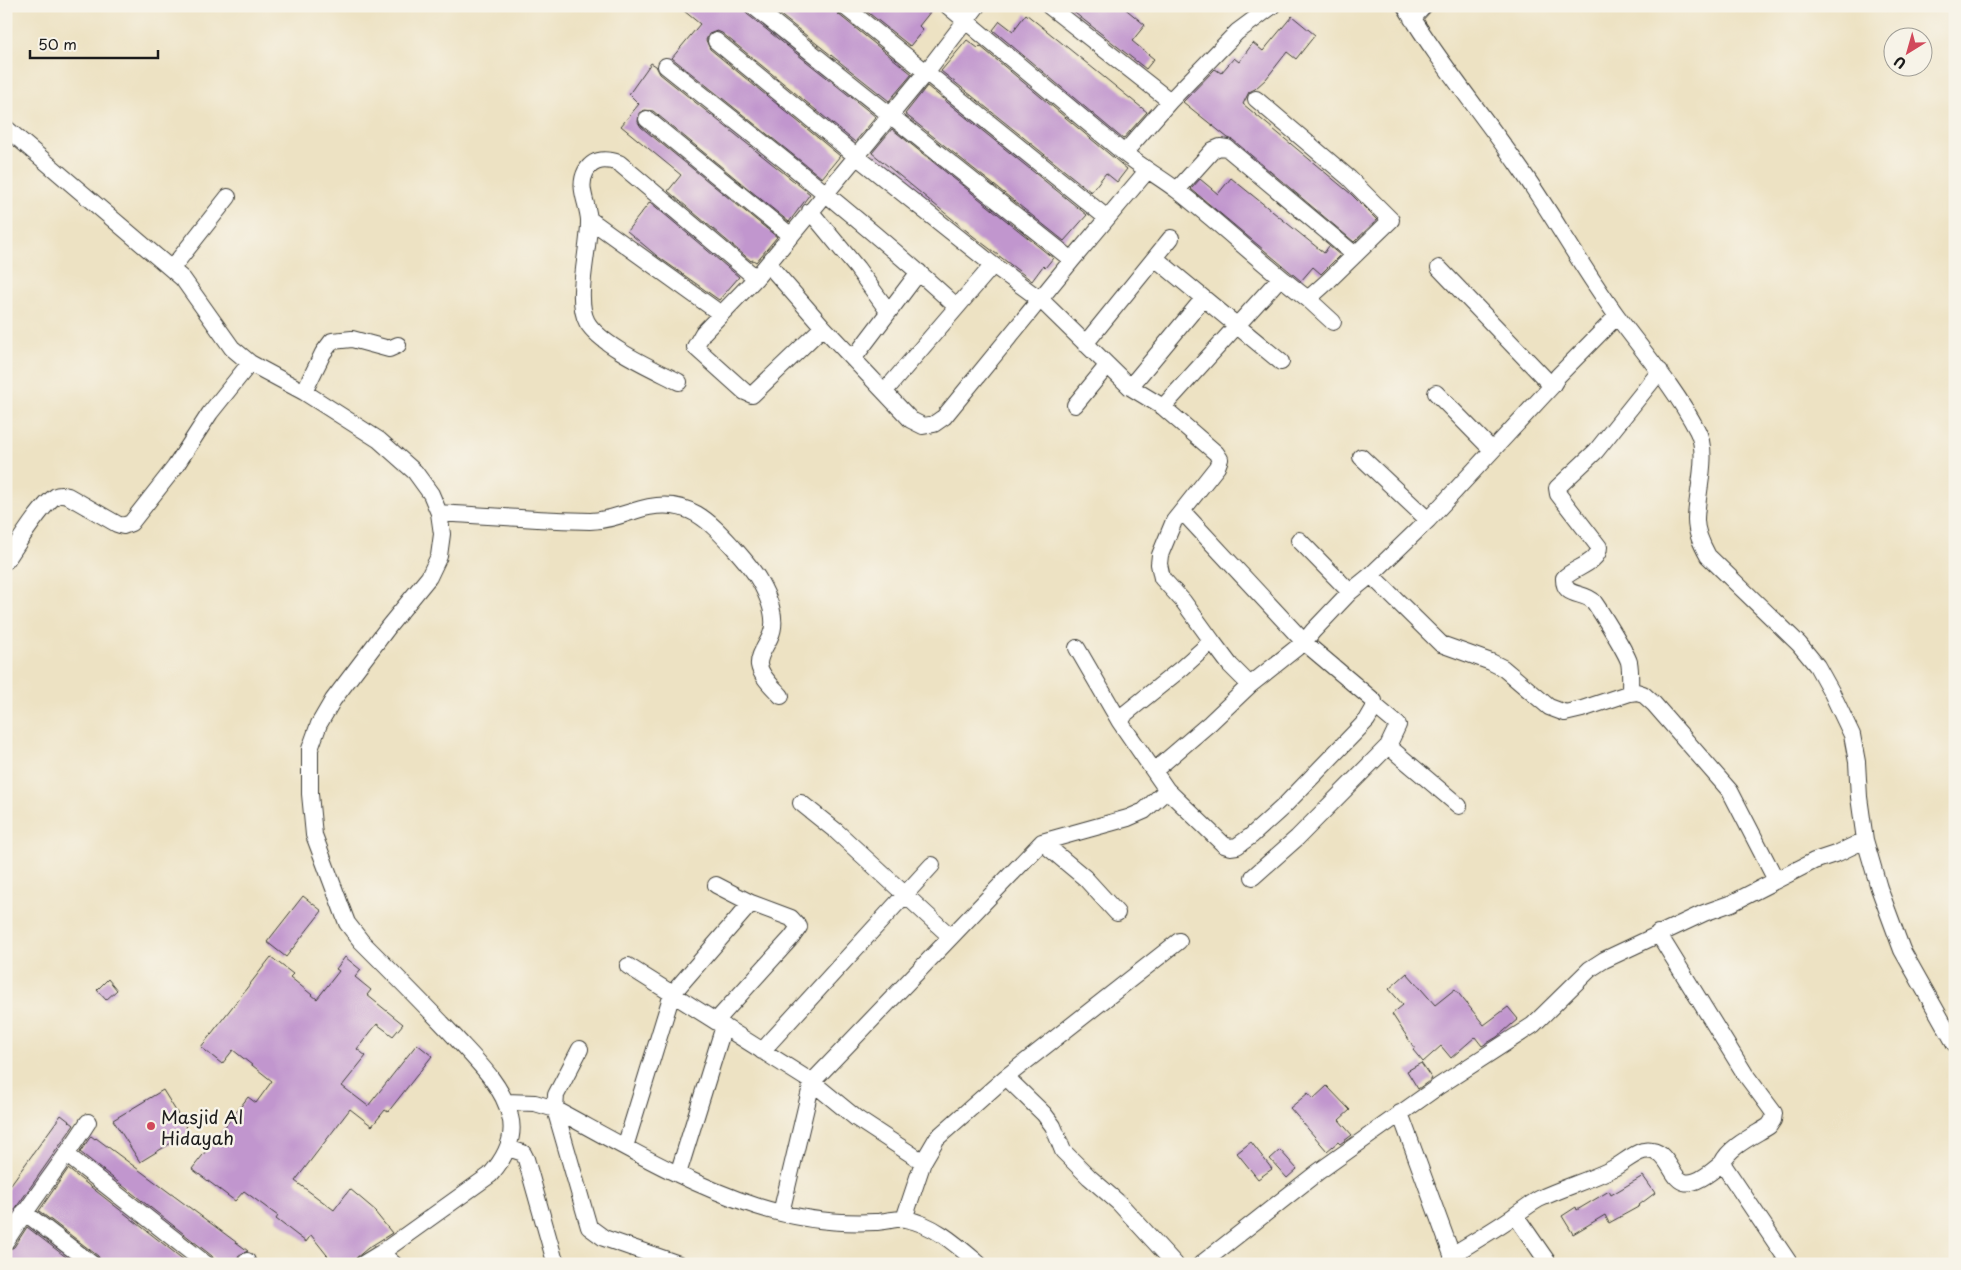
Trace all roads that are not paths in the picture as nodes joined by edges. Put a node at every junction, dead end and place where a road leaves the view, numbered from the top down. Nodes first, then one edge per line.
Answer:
1 (753, 6) edge
2 (844, 6) edge
3 (948, 6) edge
4 (977, 6) edge
5 (1049, 6) edge
6 (1272, 6) edge
7 (1424, 6) edge
8 (1409, 13) edge
9 (964, 20) junction
10 (716, 41) dead end
11 (666, 66) dead end
12 (926, 71) junction
13 (1256, 99) dead end
14 (1170, 101) junction
15 (890, 115) junction
16 (647, 118) dead end
17 (6, 128) edge
18 (1124, 153) junction
19 (856, 156) junction
20 (1147, 171) junction
21 (1177, 190) junction
22 (826, 194) junction
23 (228, 198) dead end
24 (810, 211) junction
25 (1107, 218) junction
26 (589, 219) junction
27 (791, 236) junction
28 (1171, 238) dead end
29 (1355, 255) junction
30 (1155, 258) junction
31 (1072, 260) junction
32 (768, 264) junction
33 (992, 265) junction
34 (172, 268) junction
35 (1439, 268) dead end
36 (919, 272) junction
37 (756, 278) junction
38 (1280, 278) junction
39 (1203, 299) junction
40 (1308, 299) junction
41 (1041, 300) junction
42 (957, 307) junction
43 (888, 311) junction
44 (720, 314) junction
45 (1617, 316) junction
46 (1333, 322) dead end
47 (1237, 326) junction
48 (823, 327) junction
49 (1085, 344) junction
50 (398, 345) dead end
51 (853, 359) junction
52 (1281, 362) dead end
53 (250, 363) junction
54 (1107, 366) junction
55 (1660, 370) junction
56 (679, 382) dead end
57 (1552, 386) junction
58 (1130, 387) junction
59 (304, 392) junction
60 (885, 392) junction
61 (1436, 393) dead end
62 (1075, 405) dead end
63 (1163, 408) junction
64 (1492, 450) junction
65 (1361, 457) dead end
66 (1182, 510) junction
67 (439, 513) junction
68 (1428, 520) junction
69 (1298, 540) dead end
70 (6, 562) edge
71 (1371, 575) junction
72 (1350, 592) junction
73 (1212, 641) junction
74 (1304, 642) junction
75 (1077, 648) dead end
76 (1250, 685) junction
77 (1630, 693) junction
78 (781, 696) dead end
79 (1374, 705) junction
80 (1120, 722) junction
81 (1388, 746) junction
82 (1154, 771) junction
83 (1167, 790) junction
84 (801, 802) dead end
85 (1459, 806) dead end
86 (1865, 840) junction
87 (1042, 842) junction
88 (932, 865) dead end
89 (1252, 877) dead end
90 (1776, 880) junction
91 (716, 885) dead end
92 (906, 894) junction
93 (751, 903) junction
94 (1117, 913) dead end
95 (1658, 933) junction
96 (951, 937) junction
97 (1179, 941) dead end
98 (628, 966) dead end
99 (672, 994) junction
100 (1949, 1020) edge
101 (720, 1024) junction
102 (1955, 1044) edge
103 (580, 1050) dead end
104 (762, 1051) junction
105 (1006, 1078) junction
106 (812, 1082) junction
107 (506, 1102) junction
108 (555, 1109) junction
109 (1400, 1113) junction
110 (88, 1122) dead end
111 (625, 1147) junction
112 (508, 1148) junction
113 (67, 1156) junction
114 (923, 1162) junction
115 (1722, 1163) junction
116 (678, 1174) junction
117 (24, 1212) junction
118 (781, 1213) junction
119 (1515, 1215) junction
120 (904, 1219) junction
121 (6, 1241) edge
122 (381, 1253) junction
123 (1452, 1259) edge
124 (92, 1264) edge
125 (206, 1264) edge
126 (363, 1264) edge
127 (394, 1264) edge
128 (558, 1264) edge
129 (679, 1264) edge
130 (979, 1264) edge
131 (1175, 1264) edge
132 (1201, 1264) edge
133 (1549, 1264) edge
134 (1790, 1264) edge

1 - 15 street
2 - 12 street
3 - 9 street
4 - 9 street
5 - 14 street
6 - 14 street
7 - 8 street
8 - 45 street
9 - 12 street
9 - 18 street
10 - 19 street
11 - 22 street
12 - 15 street
12 - 25 street
13 - 29 street
14 - 18 street
15 - 19 street
15 - 31 street
16 - 27 street
17 - 34 street
18 - 20 street
19 - 22 street
19 - 33 street
20 - 21 street
20 - 25 street
21 - 29 street
21 - 38 street
22 - 24 street
22 - 36 street
23 - 34 street
24 - 27 street
24 - 43 street
25 - 31 street
26 - 37 street
26 - 44 street
26 - 56 street
27 - 32 street
28 - 30 street
29 - 40 street
30 - 39 street
30 - 49 street
31 - 41 street
32 - 37 street
32 - 48 street
33 - 41 street
33 - 42 street
34 - 53 street
35 - 57 street
36 - 42 street
36 - 43 street
37 - 44 street
38 - 40 street
38 - 47 street
39 - 47 street
39 - 58 street
40 - 46 street
41 - 49 street
41 - 60 street
42 - 60 street
43 - 51 street
44 - 48 street
45 - 55 street
45 - 57 street
47 - 52 street
47 - 63 street
48 - 51 street
49 - 54 street
50 - 59 street
51 - 60 street
53 - 59 street
53 - 70 street
54 - 58 street
54 - 62 street
55 - 77 street
55 - 86 street
57 - 64 street
58 - 63 street
59 - 67 street
61 - 64 street
63 - 66 street
64 - 68 street
65 - 68 street
66 - 73 street
66 - 74 street
67 - 78 street
67 - 107 street
68 - 71 street
69 - 72 street
71 - 72 street
71 - 77 street
72 - 74 street
73 - 76 street
73 - 80 street
74 - 76 street
74 - 79 street
75 - 80 street
76 - 82 street
77 - 90 street
79 - 81 street
79 - 83 street
80 - 82 street
81 - 85 street
81 - 89 street
82 - 83 street
83 - 87 street
84 - 92 street
86 - 90 street
86 - 100 street
87 - 94 street
87 - 96 street
88 - 92 street
90 - 95 street
91 - 93 street
92 - 96 street
92 - 104 street
93 - 99 street
93 - 101 street
95 - 109 street
95 - 115 street
96 - 106 street
97 - 105 street
98 - 99 street
99 - 101 street
99 - 111 street
100 - 102 street
101 - 104 street
101 - 116 street
103 - 108 street
104 - 106 street
105 - 114 street
105 - 131 street
106 - 114 street
106 - 118 street
107 - 108 street
107 - 112 street
108 - 111 street
108 - 129 street
109 - 123 street
109 - 132 street
110 - 113 street
111 - 116 street
112 - 122 street
112 - 128 street
113 - 117 street
113 - 125 street
114 - 120 street
115 - 119 street
115 - 134 street
116 - 118 street
117 - 121 street
117 - 124 street
118 - 120 street
119 - 123 street
119 - 133 street
120 - 130 street
122 - 126 street
122 - 127 street

